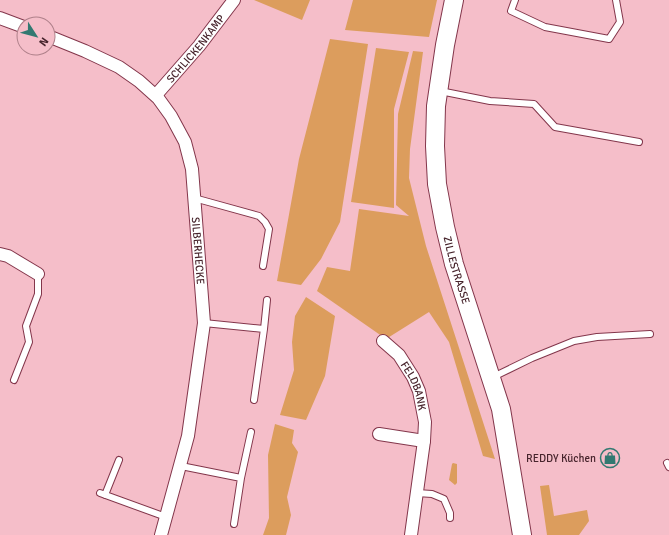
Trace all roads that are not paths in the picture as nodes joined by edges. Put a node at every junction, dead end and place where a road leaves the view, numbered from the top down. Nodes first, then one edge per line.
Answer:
1 (234, 0) edge
2 (454, 0) edge
3 (515, 0) edge
4 (616, 0) edge
5 (0, 18) edge
6 (16, 24) edge
7 (56, 39) edge
8 (438, 90) junction
9 (156, 95) junction
10 (639, 142) dead end
11 (194, 198) junction
12 (0, 254) edge
13 (263, 266) dead end
14 (38, 274) joint
15 (267, 300) dead end
16 (204, 323) junction
17 (264, 329) junction
18 (650, 334) dead end
19 (383, 341) dead end
20 (492, 378) junction
21 (14, 380) dead end
22 (254, 400) dead end
23 (251, 432) dead end
24 (379, 434) dead end
25 (424, 441) junction
26 (119, 460) dead end
27 (181, 466) junction
28 (241, 478) junction
29 (416, 493) junction
30 (166, 517) junction
31 (450, 518) dead end
32 (234, 524) dead end
33 (161, 535) edge
34 (411, 535) edge
35 (522, 535) edge

1 - 9 street, SCHLICKENKAMP
2 - 8 main road, ZILLESTRASSE
3 - 4 lane
5 - 6 street
7 - 9 street, SILBERHECKE
8 - 10 lane
8 - 20 main road, ZILLESTRASSE
9 - 11 street, SILBERHECKE
11 - 13 lane
11 - 16 street, SILBERHECKE
12 - 14 street
14 - 21 lane
15 - 17 lane
16 - 17 lane
16 - 27 street, SILBERHECKE
17 - 22 lane
18 - 20 lane
19 - 25 street, FELDBANK
20 - 35 main road, ZILLESTRASSE
23 - 28 lane
24 - 25 street
25 - 29 street, FELDBANK
26 - 30 lane
27 - 28 lane
27 - 30 street, SILBERHECKE
28 - 32 lane
29 - 31 lane
29 - 34 street, FELDBANK
30 - 33 street, SILBERHECKE

